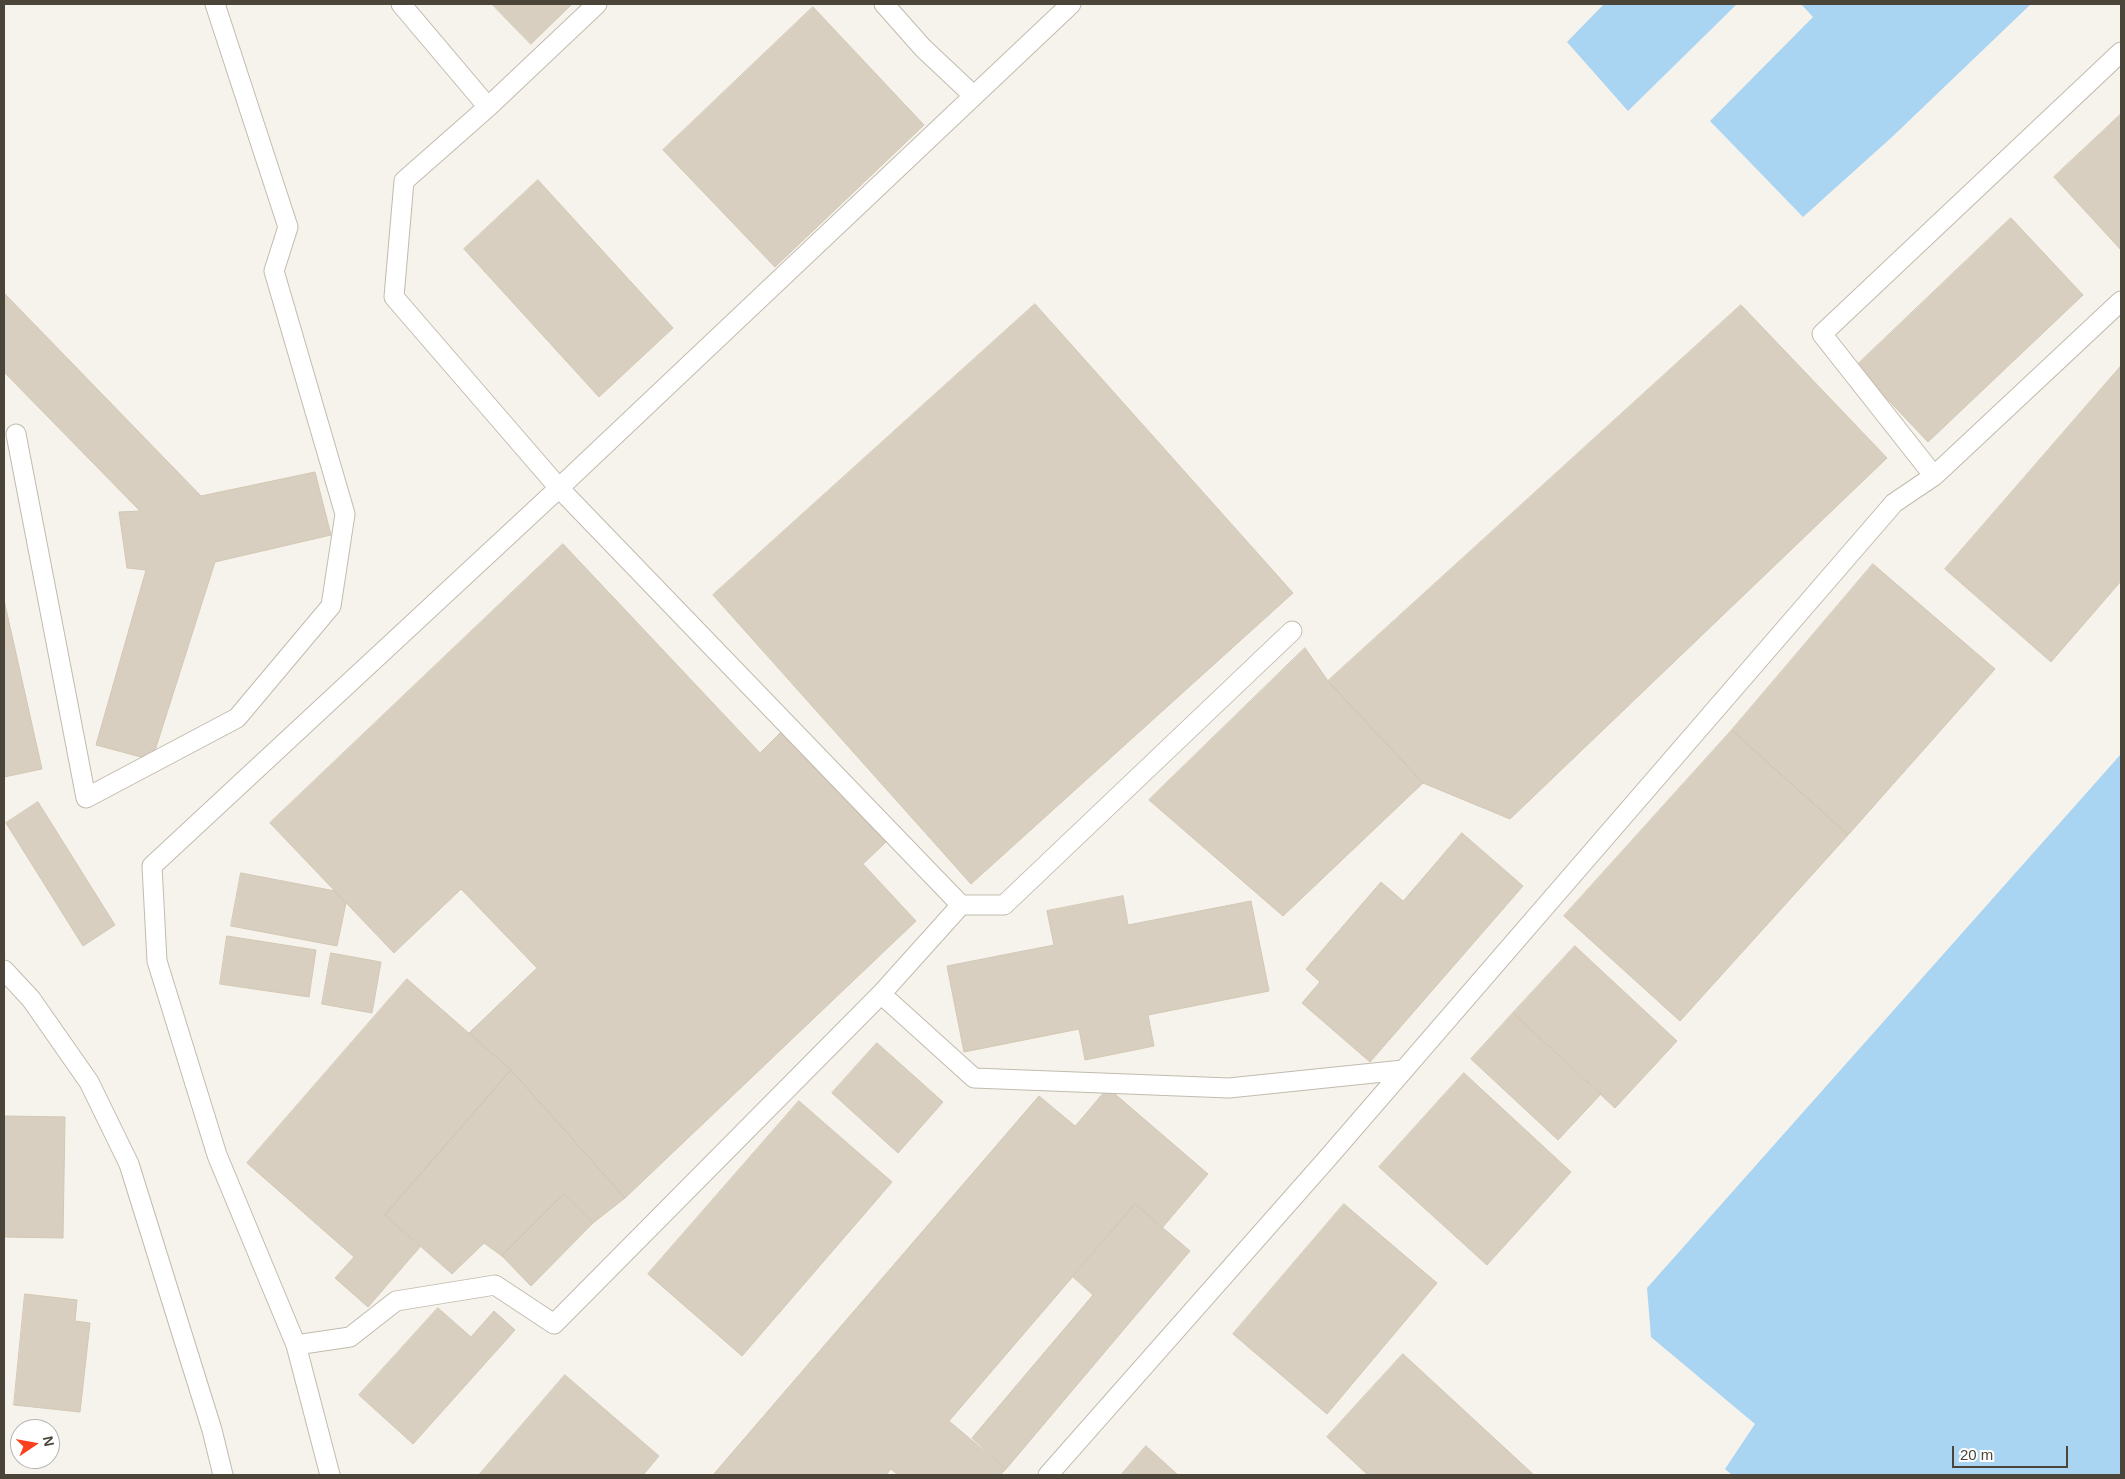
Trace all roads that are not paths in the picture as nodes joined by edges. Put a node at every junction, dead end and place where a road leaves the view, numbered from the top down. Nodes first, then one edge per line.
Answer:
1 (215, 4) edge
2 (401, 4) edge
3 (597, 4) edge
4 (884, 4) edge
5 (1071, 4) edge
6 (2121, 52) edge
7 (974, 96) junction
8 (488, 107) junction
9 (2121, 301) edge
10 (16, 434) dead end
11 (1934, 476) junction
12 (559, 488) junction
13 (1292, 631) dead end
14 (961, 905) junction
15 (4, 970) edge
16 (881, 994) junction
17 (1403, 1070) junction
18 (296, 1345) junction
19 (223, 1475) edge
20 (330, 1475) edge
21 (1048, 1475) edge

1 - 10 lane
2 - 8 lane
3 - 8 lane
4 - 7 lane
5 - 7 lane
6 - 11 lane
7 - 12 lane
8 - 12 lane
9 - 11 lane
11 - 17 lane
12 - 14 lane
12 - 18 lane
13 - 14 lane
14 - 16 lane
15 - 19 lane
16 - 17 lane
16 - 18 lane
17 - 21 lane
18 - 20 lane

